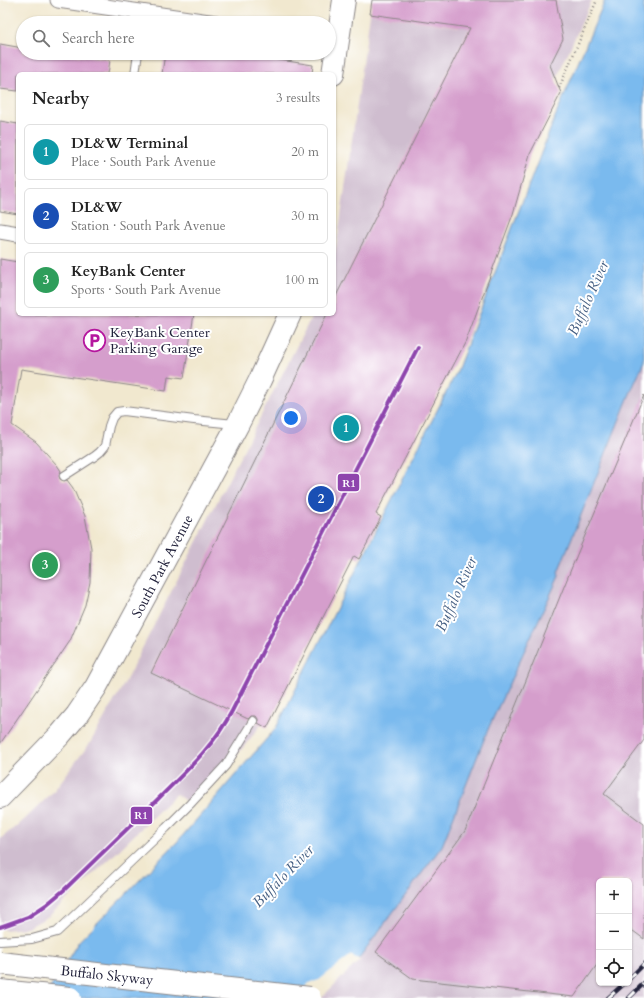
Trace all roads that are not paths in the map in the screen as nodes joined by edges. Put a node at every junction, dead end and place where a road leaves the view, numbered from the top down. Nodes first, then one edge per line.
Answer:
1 (58, 0) edge
2 (344, 0) edge
3 (134, 16) edge
4 (336, 29) edge
5 (137, 60) edge
6 (333, 60) edge
7 (135, 72) edge
8 (333, 72) edge
9 (0, 231) edge
10 (16, 234) edge
11 (289, 316) edge
12 (238, 424) junction
13 (64, 476) dead end
14 (253, 721) dead end
15 (0, 797) edge
16 (0, 941) edge
17 (0, 963) edge
18 (0, 991) edge
19 (70, 998) edge
20 (310, 998) edge

1 - 3 street
2 - 4 main road
5 - 7 lane
6 - 8 main road
9 - 10 street
11 - 12 main road, South Park Avenue
12 - 13 lane
12 - 15 main road, South Park Avenue
14 - 16 lane
17 - 20 main road, Buffalo Skyway, bridge
18 - 19 main road, Buffalo Skyway, bridge

